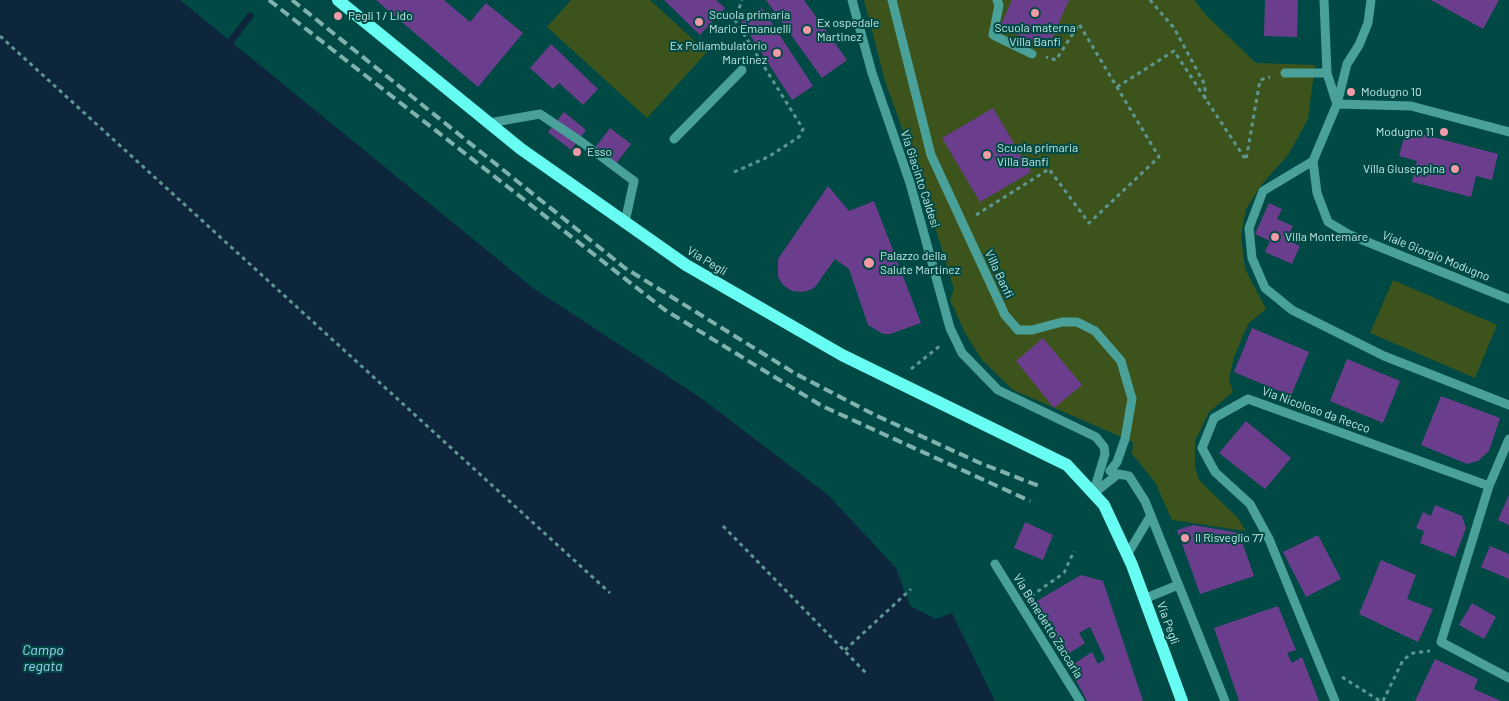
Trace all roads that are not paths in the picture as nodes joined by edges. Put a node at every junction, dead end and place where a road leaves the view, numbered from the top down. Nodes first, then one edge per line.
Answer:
1 (338, 0) edge
2 (852, 0) edge
3 (892, 0) edge
4 (997, 0) edge
5 (1324, 0) edge
6 (1371, 0) edge
7 (1032, 54) road end
8 (742, 70) dead end
9 (1327, 72) junction
10 (1285, 73) road end
11 (1337, 104) junction
12 (489, 123) junction
13 (1509, 132) edge
14 (674, 139) dead end
15 (1313, 161) junction
16 (625, 222) junction
17 (1509, 299) edge
18 (1509, 405) edge
19 (1509, 439) edge
20 (1102, 446) junction
21 (1118, 462) junction
22 (1110, 471) dead end
23 (1130, 476) junction
24 (1489, 486) junction
25 (1093, 494) junction
26 (1151, 515) junction
27 (1127, 555) junction
28 (995, 564) dead end
29 (1178, 585) junction
30 (1144, 599) junction
31 (1509, 678) edge
32 (1080, 701) edge
33 (1182, 701) edge
34 (1225, 701) edge
35 (1335, 701) edge

1 - 12 main road, Via Pegli
2 - 20 street, Via Giacinto Caldesi
3 - 21 street, Villa Banfi
4 - 7 street
5 - 9 street
6 - 11 street, Viale Giorgio Modugno
8 - 14 street
9 - 10 street
9 - 11 street
11 - 13 street
11 - 15 street, Viale Giorgio Modugno
12 - 16 main road, Via Pegli
12 - 16 street
15 - 17 street, Viale Giorgio Modugno
15 - 18 street
16 - 25 main road, Via Pegli
19 - 24 street
20 - 21 street, Via Giacinto Caldesi
20 - 25 street
21 - 22 street, Villa Banfi
21 - 23 street, Via Pegli
23 - 25 street
23 - 26 street, Via Pegli
24 - 31 street
24 - 35 street, Via Nicoloso da Recco
25 - 27 main road, Via Pegli
26 - 27 street
26 - 29 street, Via Pegli
27 - 30 main road, Via Pegli
28 - 32 street, Via Benedetto Zaccaria
29 - 30 street
29 - 34 street
30 - 33 main road, Via Pegli

